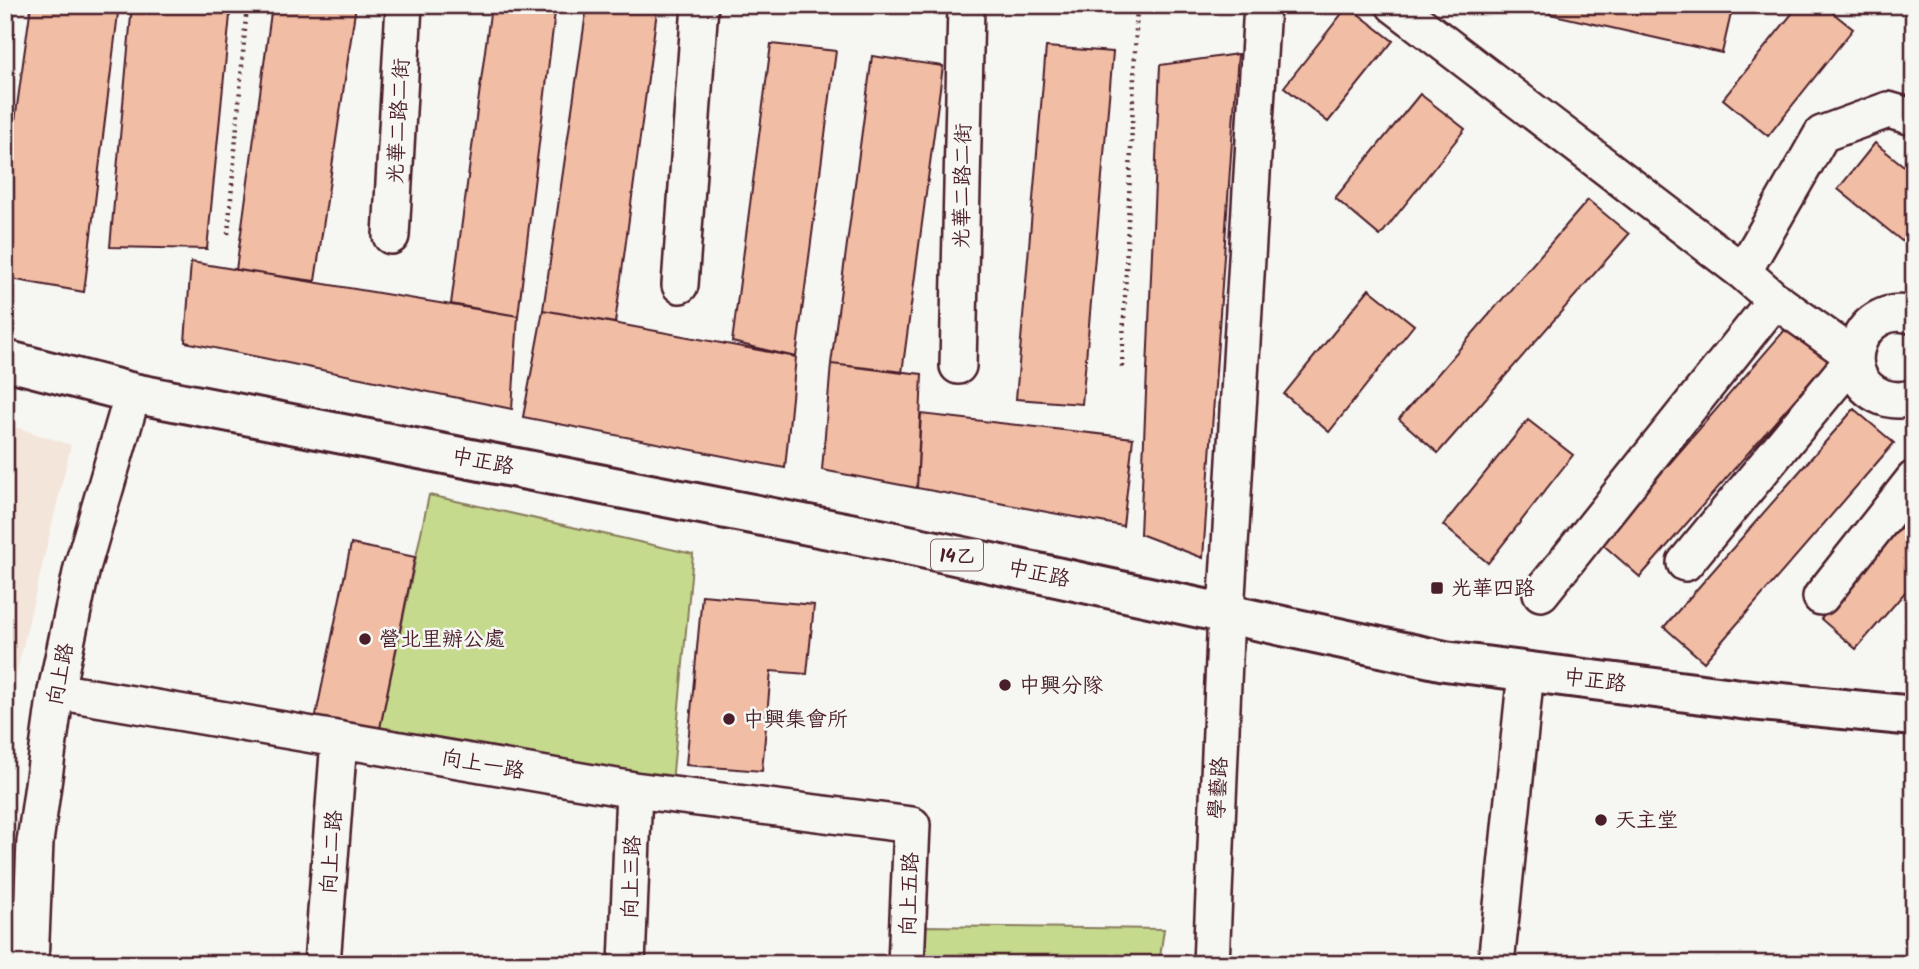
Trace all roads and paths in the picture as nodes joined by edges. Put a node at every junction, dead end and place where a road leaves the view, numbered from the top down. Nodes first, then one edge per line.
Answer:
1 (247, 5) edge
2 (404, 5) edge
3 (700, 5) edge
4 (966, 5) edge
5 (1137, 5) edge
6 (1262, 5) edge
7 (1394, 5) edge
8 (1912, 110) edge
9 (228, 234) dead end
10 (391, 236) dead end
11 (1743, 272) junction
12 (680, 285) dead end
13 (1775, 300) junction
14 (1914, 316) edge
15 (1855, 357) junction
16 (5, 360) edge
17 (958, 366) dead end
18 (1122, 367) dead end
19 (133, 393) junction
20 (1914, 397) edge
21 (1914, 479) edge
22 (1685, 563) dead end
23 (1541, 593) dead end
24 (1821, 597) dead end
25 (1226, 613) junction
26 (1526, 671) junction
27 (56, 691) junction
28 (1914, 716) edge
29 (339, 740) junction
30 (634, 790) junction
31 (912, 825) joint
32 (30, 964) edge
33 (322, 964) edge
34 (627, 964) edge
35 (906, 964) edge
36 (1211, 964) edge
37 (1496, 964) edge

1 - 9 path
2 - 10 street, 光華二路二街
3 - 12 street
4 - 17 street, 光華二路二街
5 - 18 path
6 - 25 street
7 - 11 street
8 - 11 street
11 - 13 street
13 - 15 street
13 - 23 street
14 - 15 street
15 - 20 street
15 - 22 street
16 - 19 main road, 中正路 / 14乙
19 - 25 main road, 中正路 / 14乙
19 - 27 street, 向上路
21 - 24 street
25 - 26 main road, 中正路 / 14乙
25 - 36 street, 學藝路
26 - 28 main road, 中正路 / 14乙
26 - 37 street
27 - 29 street, 向上一路
27 - 32 street, 向上路
29 - 30 street, 向上一路
29 - 33 street, 向上二路
30 - 31 street, 向上一路
30 - 34 street, 向上三路
31 - 35 street, 向上五路

